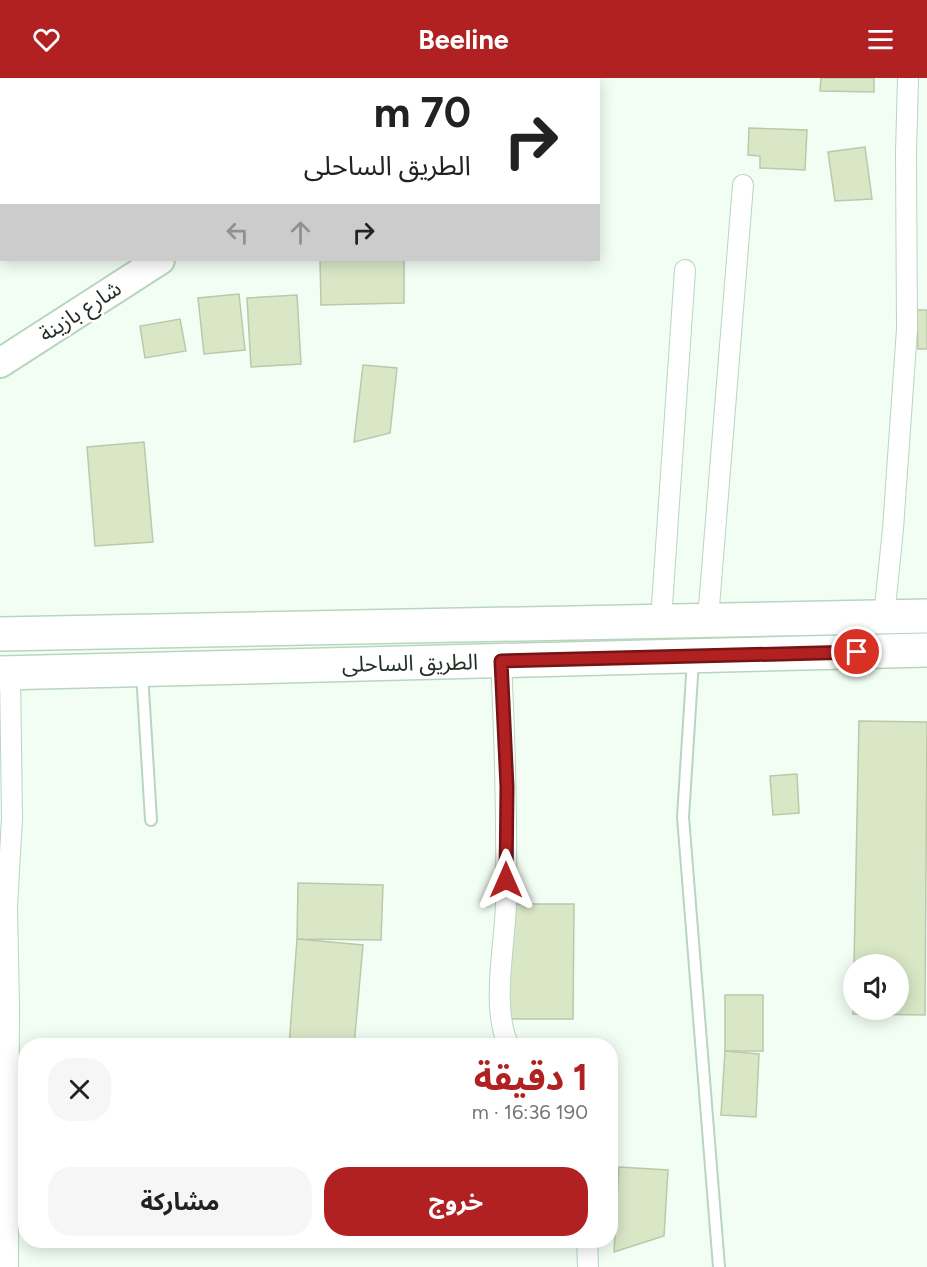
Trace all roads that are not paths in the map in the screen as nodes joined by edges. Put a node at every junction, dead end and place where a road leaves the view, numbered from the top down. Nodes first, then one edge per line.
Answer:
1 (908, 78) edge
2 (743, 185) dead end
3 (157, 261) edge
4 (685, 270) dead end
5 (0, 363) edge
6 (927, 616) edge
7 (884, 617) junction
8 (708, 619) junction
9 (661, 620) junction
10 (0, 634) edge
11 (927, 651) edge
12 (694, 657) junction
13 (501, 661) junction
14 (142, 669) junction
15 (5, 673) edge
16 (151, 820) dead end
17 (505, 1038) edge
18 (587, 1248) edge
19 (8, 1267) edge
20 (588, 1267) edge
21 (719, 1267) edge

1 - 7 street
2 - 8 street
3 - 5 street, شارع بازينة
4 - 9 street
6 - 7 highway, الطريق الساحلى
7 - 8 highway, الطريق الساحلى
8 - 9 highway, الطريق الساحلى
9 - 10 highway, الطريق الساحلى
11 - 12 highway, الطريق الساحلى
12 - 13 highway, الطريق الساحلى
12 - 21 lane
13 - 14 highway, الطريق الساحلى
13 - 17 street
14 - 15 highway, الطريق الساحلى
14 - 16 lane
15 - 19 street
18 - 20 street

